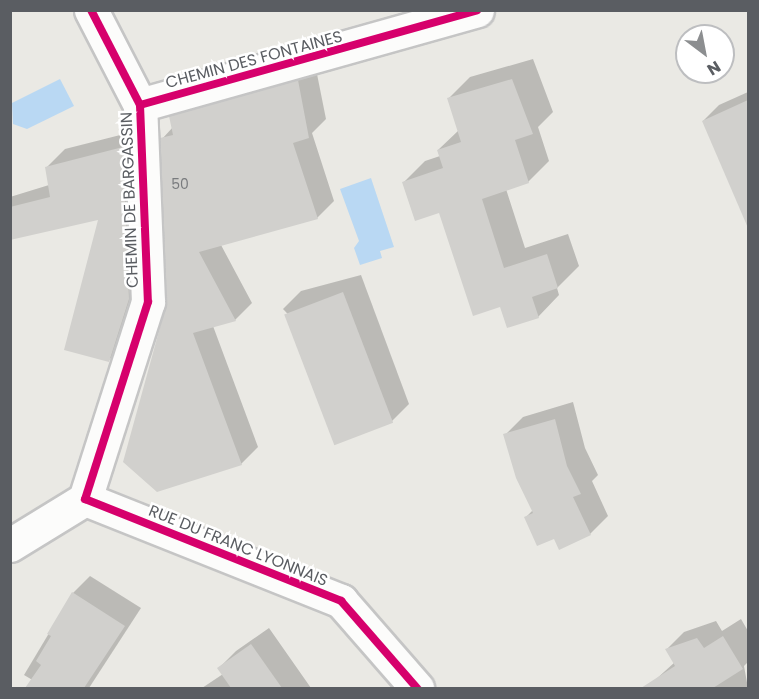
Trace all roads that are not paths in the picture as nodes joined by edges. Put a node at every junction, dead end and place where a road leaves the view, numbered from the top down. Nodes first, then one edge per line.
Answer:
1 (91, 10) edge
2 (477, 10) edge
3 (140, 105) junction
4 (85, 499) junction
5 (10, 545) edge
6 (417, 688) edge

1 - 3 street, CHEMIN DE BARGASSIN
2 - 3 street, CHEMIN DES FONTAINES
3 - 4 street, CHEMIN DE BARGASSIN
4 - 5 street
4 - 6 street, RUE DU FRANC LYONNAIS

